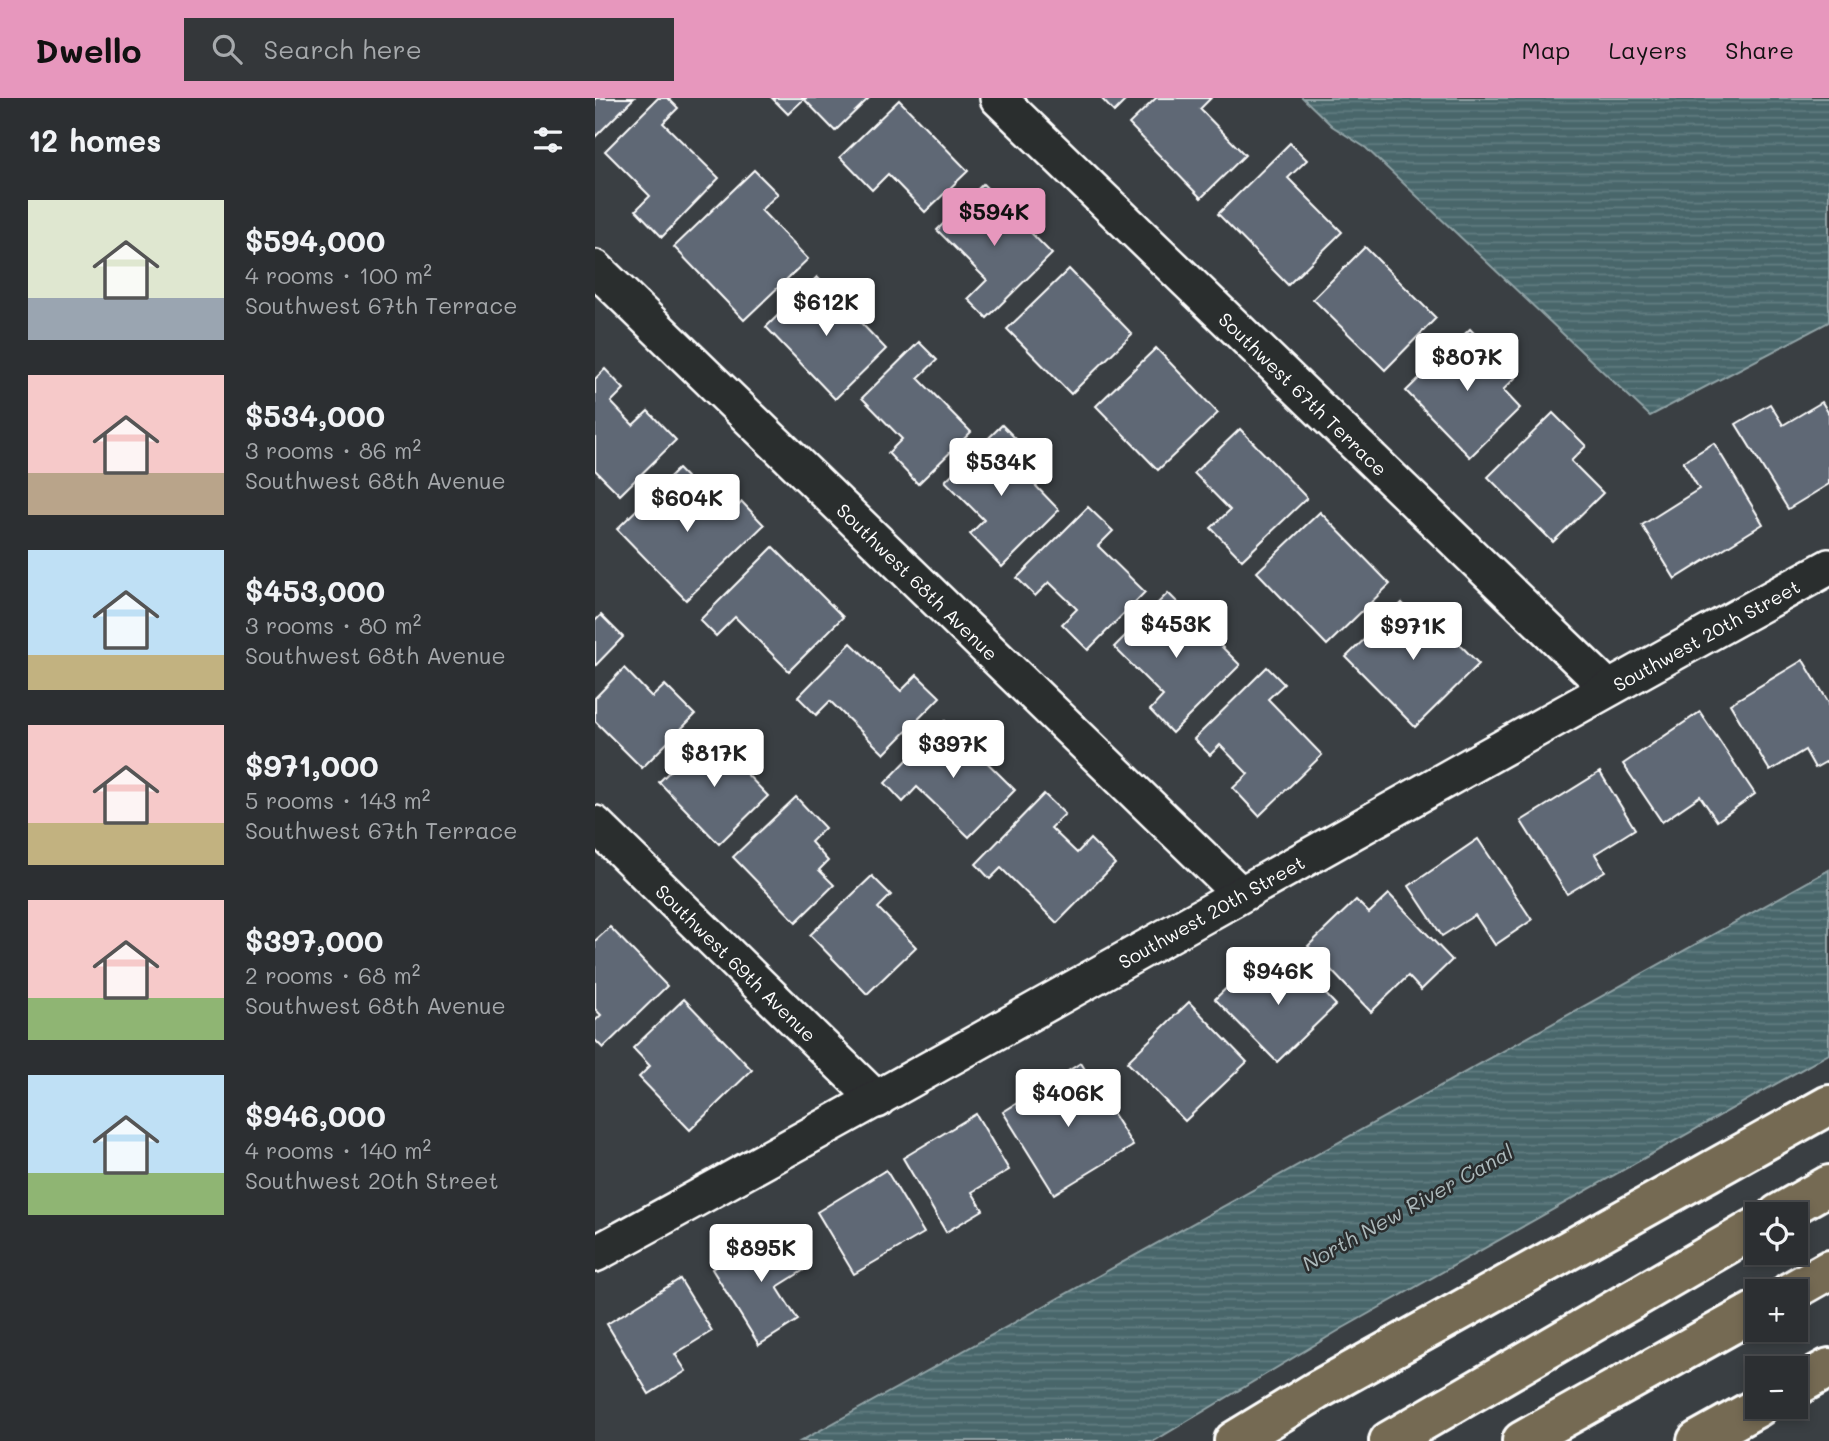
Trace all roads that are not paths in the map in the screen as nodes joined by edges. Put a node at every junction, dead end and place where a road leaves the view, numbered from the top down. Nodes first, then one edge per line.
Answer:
1 (998, 98) edge
2 (595, 268) edge
3 (1829, 567) edge
4 (1608, 688) junction
5 (595, 824) edge
6 (1241, 894) junction
7 (877, 1100) junction
8 (1829, 1105) edge
9 (1829, 1185) edge
10 (1799, 1202) edge
11 (1745, 1234) edge
12 (595, 1254) edge
13 (1829, 1270) edge
14 (1808, 1282) edge
15 (1745, 1317) edge
16 (1829, 1368) edge
17 (1808, 1380) edge
18 (1745, 1415) edge
19 (1234, 1441) edge
20 (1389, 1441) edge
21 (1522, 1441) edge
22 (1697, 1441) edge

1 - 4 street, Southwest 67th Terrace
2 - 6 street, Southwest 68th Avenue
3 - 4 street, Southwest 20th Street
4 - 6 street, Southwest 20th Street
5 - 7 street, Southwest 69th Avenue
6 - 7 street, Southwest 20th Street
7 - 12 street, Southwest 20th Street
8 - 19 main road
9 - 10 main road
11 - 20 main road
13 - 14 main road
15 - 21 main road
16 - 17 main road
18 - 22 main road

